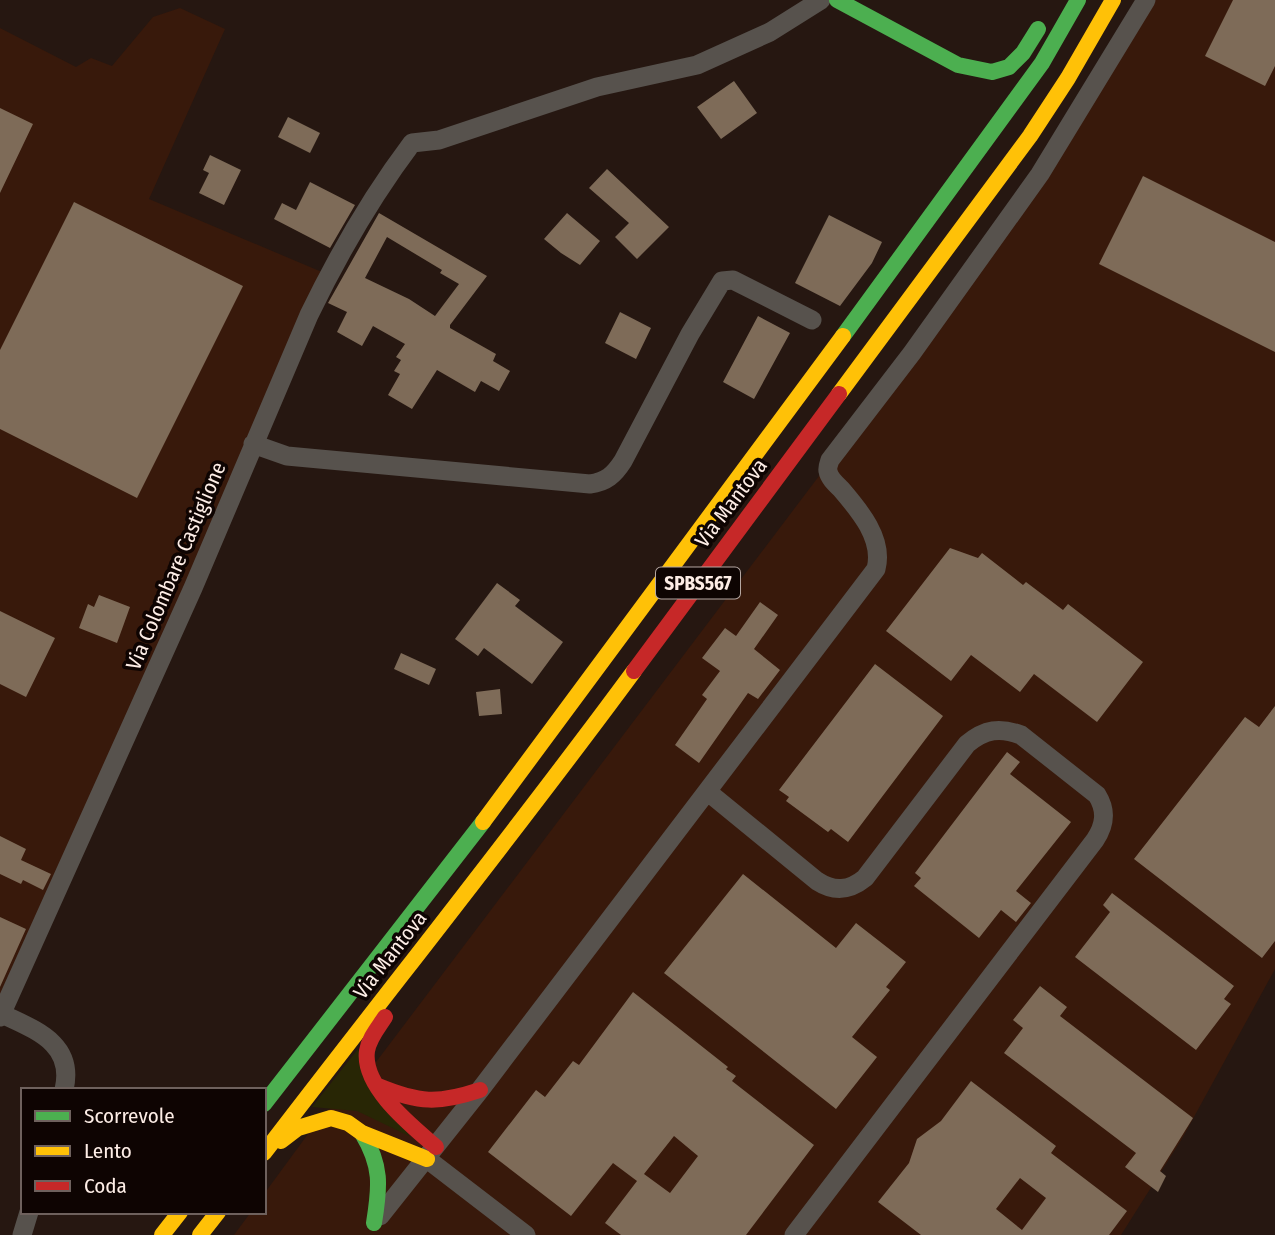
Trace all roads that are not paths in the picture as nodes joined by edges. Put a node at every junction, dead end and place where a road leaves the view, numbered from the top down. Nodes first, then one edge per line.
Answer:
1 (821, 0) edge
2 (837, 0) edge
3 (1078, 0) edge
4 (1113, 0) edge
5 (1146, 0) edge
6 (1050, 10) dead end
7 (958, 65) junction
8 (975, 83) dead end
9 (985, 115) dead end
10 (953, 184) junction
11 (812, 320) dead end
12 (253, 444) junction
13 (708, 792) junction
14 (419, 950) junction
15 (1, 1016) edge
16 (378, 1086) junction
17 (64, 1088) edge
18 (480, 1090) junction
19 (266, 1101) edge
20 (362, 1133) junction
21 (266, 1151) edge
22 (266, 1152) edge
23 (431, 1153) junction
24 (28, 1214) edge
25 (178, 1214) edge
26 (216, 1214) edge
27 (369, 1229) edge
28 (22, 1235) edge
29 (162, 1235) edge
30 (200, 1235) edge
31 (526, 1235) edge
32 (794, 1235) edge

1 - 12 street, Via Colombare Castiglione
2 - 7 highway
3 - 10 highway, Via Mantova / SPBS567
4 - 14 highway, Via Mantova / SPBS567
5 - 13 street
6 - 7 highway
7 - 8 highway
9 - 10 highway
10 - 19 highway, Via Mantova / SPBS567
11 - 12 street
12 - 15 street, Via Colombare Castiglione
13 - 18 street
13 - 32 street
14 - 16 highway
14 - 21 highway, Via Mantova / SPBS567
15 - 17 street
16 - 18 highway
16 - 23 highway
18 - 23 street
20 - 22 highway
20 - 23 highway
20 - 27 highway
23 - 27 street
23 - 31 street
24 - 28 street
25 - 29 highway
26 - 30 highway

